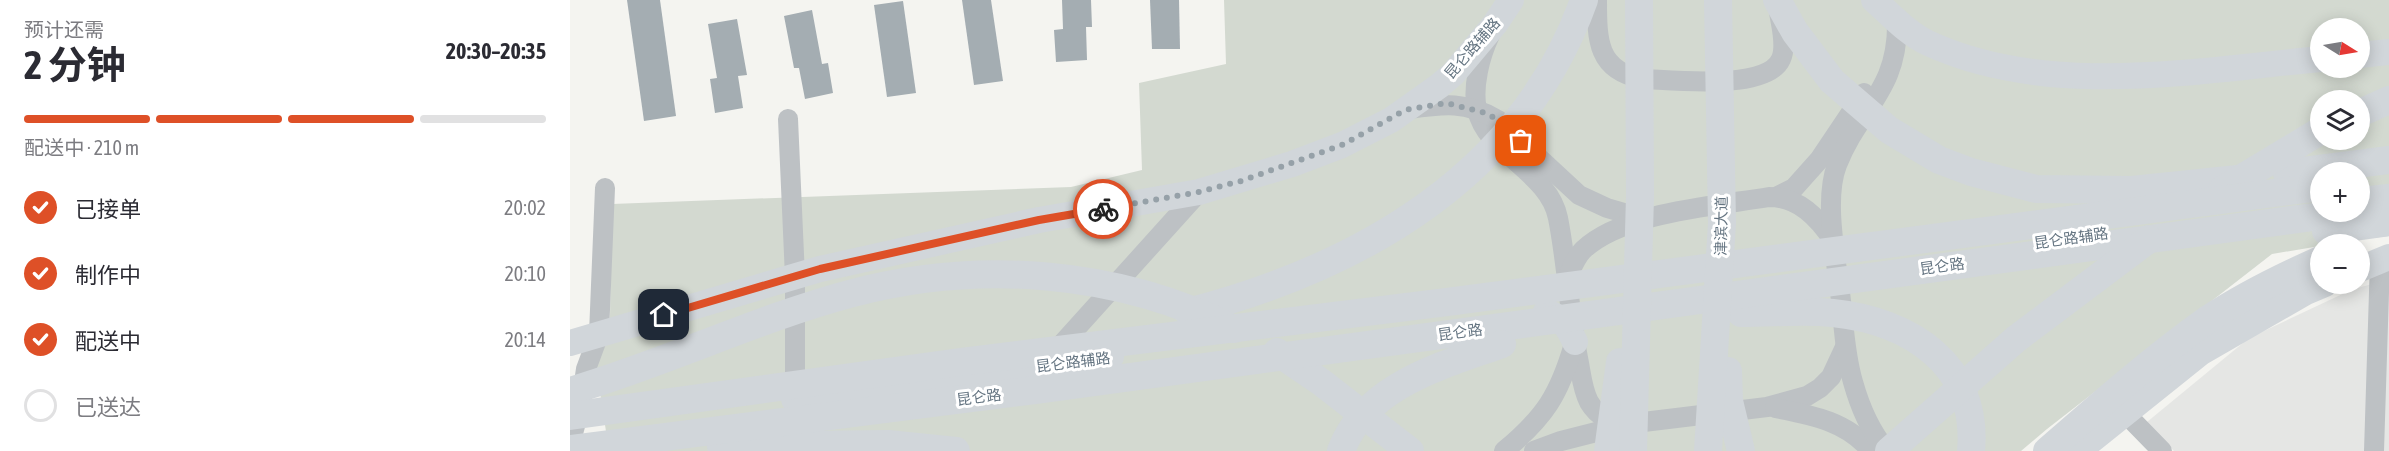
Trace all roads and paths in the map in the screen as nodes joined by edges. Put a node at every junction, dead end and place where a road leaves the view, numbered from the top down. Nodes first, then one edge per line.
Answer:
1 (1511, 0) edge
2 (1584, 0) edge
3 (1597, 0) edge
4 (1639, 0) edge
5 (1718, 0) edge
6 (1777, 0) edge
7 (1874, 0) edge
8 (1897, 20) junction
9 (1495, 24) junction
10 (1926, 42) junction
11 (1896, 52) junction
12 (2389, 52) edge
13 (2370, 54) edge
14 (2310, 60) edge
15 (2389, 100) edge
16 (2370, 109) edge
17 (1405, 110) junction
18 (1477, 110) junction
19 (788, 119) dead end
20 (2310, 137) edge
21 (2389, 160) edge
22 (2389, 178) edge
23 (2370, 181) edge
24 (605, 188) dead end
25 (2310, 188) edge
26 (2389, 190) edge
27 (1199, 192) junction
28 (2370, 192) edge
29 (1776, 197) junction
30 (2389, 197) edge
31 (2310, 199) edge
32 (2370, 199) edge
33 (2310, 206) edge
34 (2389, 206) edge
35 (1642, 207) junction
36 (2370, 209) edge
37 (2310, 217) edge
38 (2389, 222) edge
39 (1722, 223) junction
40 (2389, 233) edge
41 (2370, 239) edge
42 (1833, 240) junction
43 (2376, 262) edge
44 (2310, 264) edge
45 (795, 277) junction
46 (1567, 278) junction
47 (2310, 290) edge
48 (1841, 301) junction
49 (1741, 314) junction
50 (599, 334) junction
51 (1575, 342) junction
52 (570, 343) edge
53 (1502, 344) junction
54 (1845, 347) junction
55 (960, 362) junction
56 (1042, 366) junction
57 (570, 391) edge
58 (795, 405) junction
59 (1767, 407) junction
60 (2124, 412) junction
61 (571, 435) edge
62 (1630, 438) edge
63 (719, 446) junction
64 (672, 451) edge
65 (795, 451) edge
66 (956, 451) edge
67 (1341, 451) edge
68 (1410, 451) edge
69 (1504, 451) edge
70 (1534, 451) edge
71 (1608, 451) edge
72 (1708, 451) edge
73 (1741, 451) edge
74 (1871, 451) edge
75 (1888, 451) edge
76 (1971, 451) edge
77 (2048, 451) edge
78 (2078, 451) edge
79 (2162, 451) edge
80 (2374, 451) edge

1 - 9 main road, 昆仑路辅路
2 - 55 highway
3 - 6 street
4 - 35 highway
5 - 39 highway, 津滨大道
6 - 21 highway
7 - 8 main road
8 - 10 main road
8 - 11 street
9 - 17 main road, 昆仑路辅路
9 - 18 street
10 - 11 street
10 - 14 main road
11 - 29 street
11 - 42 street
12 - 13 main road
15 - 16 highway
17 - 18 street
17 - 27 main road, 昆仑路辅路
18 - 35 street
18 - 46 street
19 - 45 street
20 - 75 highway
22 - 23 highway
24 - 50 street
25 - 55 highway, 昆仑路
26 - 28 main road
27 - 45 main road, 昆仑路辅路
27 - 56 street
29 - 35 street
29 - 42 street
30 - 32 main road
31 - 42 main road, 昆仑路辅路
33 - 48 main road, 昆仑路辅路
34 - 36 highway
35 - 46 street
35 - 62 highway
35 - 71 highway
37 - 61 highway, 昆仑路
38 - 49 highway
39 - 72 highway, 津滨大道
39 - 73 highway
40 - 41 highway
42 - 48 street
43 - 80 street
44 - 77 highway
45 - 50 main road, 昆仑路辅路
45 - 58 street
46 - 51 street
46 - 56 main road, 昆仑路辅路
47 - 60 main road
48 - 54 street
49 - 53 highway
49 - 76 highway
50 - 52 main road, 昆仑路辅路
50 - 61 street
51 - 58 main road
51 - 62 street
51 - 69 street
53 - 63 highway
53 - 67 highway
54 - 59 street
54 - 75 street
55 - 61 highway, 昆仑路
56 - 58 main road, 昆仑路辅路
57 - 68 highway
58 - 61 main road, 昆仑路辅路
58 - 65 street
59 - 62 street
59 - 74 street
60 - 78 main road
60 - 79 street
62 - 70 street
63 - 64 highway
63 - 66 highway

